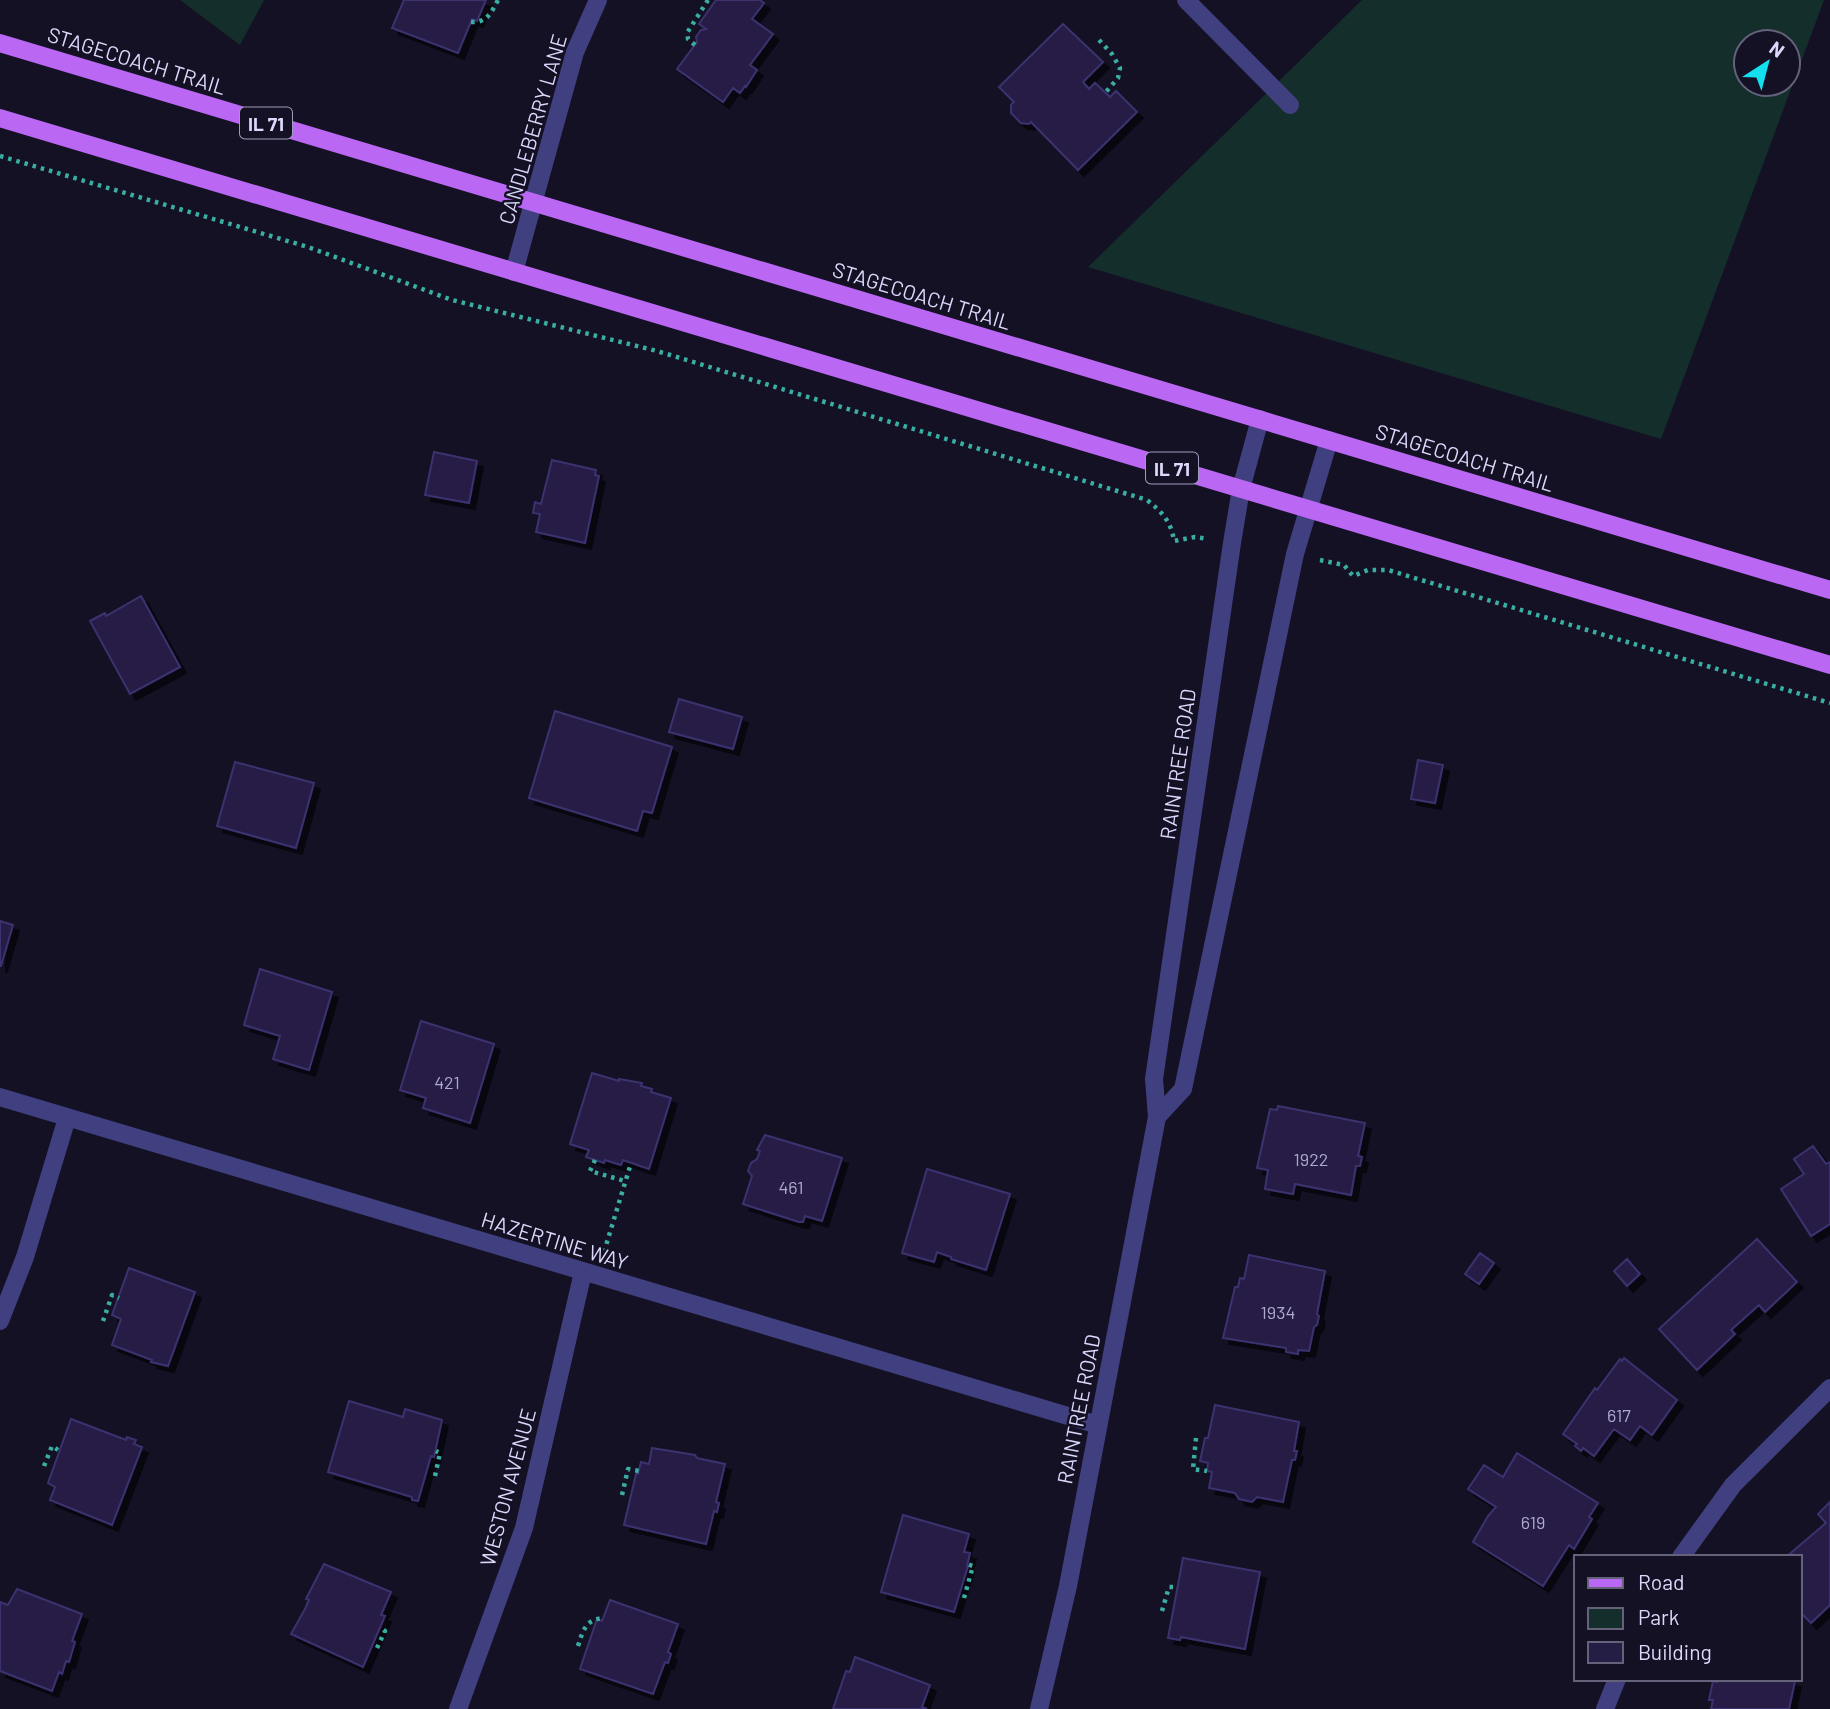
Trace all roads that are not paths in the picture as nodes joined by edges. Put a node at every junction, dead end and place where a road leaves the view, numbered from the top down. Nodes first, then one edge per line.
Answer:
1 (598, 0) edge
2 (1186, 0) edge
3 (0, 43) edge
4 (1290, 105) dead end
5 (0, 118) edge
6 (533, 202) junction
7 (514, 272) junction
8 (1260, 419) junction
9 (1329, 440) junction
10 (1241, 489) junction
11 (1309, 510) junction
12 (1830, 590) edge
13 (1830, 665) edge
14 (0, 1097) edge
15 (1157, 1117) junction
16 (66, 1118) junction
17 (590, 1274) junction
18 (0, 1321) edge
19 (1830, 1388) edge
20 (1098, 1425) junction
21 (1682, 1555) edge
22 (1616, 1681) edge
23 (458, 1709) edge
24 (1039, 1709) edge
25 (1605, 1709) edge

1 - 6 street, CANDLEBERRY LANE
2 - 4 street
3 - 6 main road, STAGECOACH TRAIL / IL 71
5 - 7 main road, IL 71
6 - 7 street, CANDLEBERRY LANE
6 - 8 main road, STAGECOACH TRAIL / IL 71
7 - 10 main road, IL 71
8 - 9 main road, STAGECOACH TRAIL / IL 71
8 - 10 street, RAINTREE ROAD
9 - 11 street
9 - 12 main road, STAGECOACH TRAIL / IL 71
10 - 11 main road, IL 71
10 - 15 street, RAINTREE ROAD
11 - 13 main road, IL 71
11 - 15 street
14 - 16 street, HAZERTINE WAY
15 - 20 street, RAINTREE ROAD
16 - 17 street, HAZERTINE WAY
16 - 18 street
17 - 20 street, HAZERTINE WAY
17 - 23 street, WESTON AVENUE
19 - 21 street
20 - 24 street, RAINTREE ROAD
22 - 25 street

